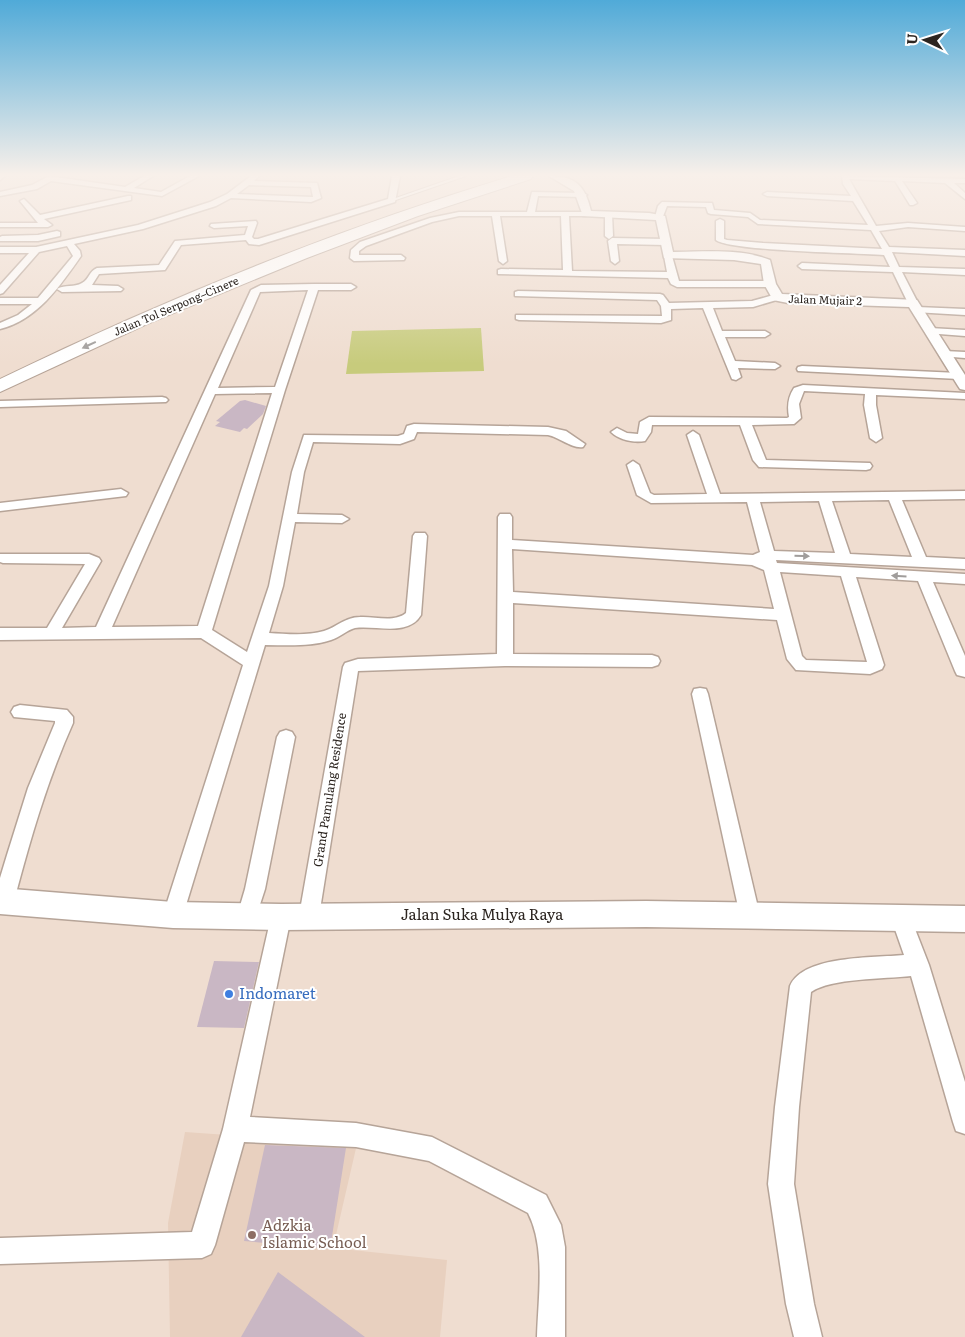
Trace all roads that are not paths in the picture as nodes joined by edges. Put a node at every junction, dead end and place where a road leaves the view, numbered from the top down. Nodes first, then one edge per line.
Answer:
1 (23, 238) edge
2 (85, 238) edge
3 (232, 238) edge
4 (249, 238) edge
5 (270, 238) edge
6 (307, 238) edge
7 (344, 238) edge
8 (380, 238) edge
9 (499, 238) edge
10 (566, 238) edge
11 (665, 238) edge
12 (720, 238) edge
13 (879, 238) edge
14 (0, 239) edge
15 (68, 242) junction
16 (666, 242) junction
17 (0, 250) edge
18 (36, 250) junction
19 (886, 250) junction
20 (965, 253) edge
21 (668, 256) junction
22 (401, 258) dead end
23 (503, 261) dead end
24 (615, 262) dead end
25 (802, 266) dead end
26 (895, 269) junction
27 (501, 272) dead end
28 (965, 272) edge
29 (568, 273) junction
30 (672, 275) junction
31 (0, 276) edge
32 (12, 276) junction
33 (770, 284) junction
34 (314, 287) junction
35 (351, 287) dead end
36 (82, 288) junction
37 (118, 288) dead end
38 (62, 289) dead end
39 (0, 291) edge
40 (518, 294) dead end
41 (777, 297) junction
42 (0, 301) edge
43 (40, 301) junction
44 (148, 302) dead end
45 (666, 306) junction
46 (707, 306) junction
47 (915, 307) junction
48 (965, 312) edge
49 (121, 313) dead end
50 (519, 317) dead end
51 (0, 326) edge
52 (930, 331) junction
53 (965, 333) edge
54 (720, 334) junction
55 (765, 334) dead end
56 (69, 336) dead end
57 (944, 354) junction
58 (965, 355) edge
59 (731, 364) junction
60 (775, 366) dead end
61 (802, 369) dead end
62 (736, 377) dead end
63 (962, 381) edge
64 (0, 386) edge
65 (212, 390) junction
66 (279, 390) junction
67 (871, 392) junction
68 (965, 396) edge
69 (162, 400) dead end
70 (0, 404) edge
71 (744, 421) junction
72 (617, 432) dead end
73 (693, 435) dead end
74 (876, 438) dead end
75 (579, 444) dead end
76 (633, 466) dead end
77 (866, 466) dead end
78 (121, 494) dead end
79 (894, 496) junction
80 (714, 497) junction
81 (753, 498) junction
82 (825, 498) junction
83 (964, 498) edge
84 (0, 507) edge
85 (505, 517) dead end
86 (290, 518) junction
87 (342, 519) dead end
88 (420, 536) dead end
89 (505, 544) junction
90 (3, 558) dead end
91 (844, 558) junction
92 (764, 561) junction
93 (965, 564) edge
94 (923, 570) junction
95 (847, 573) junction
96 (965, 579) edge
97 (505, 596) junction
98 (784, 615) junction
99 (204, 632) junction
100 (0, 634) edge
101 (51, 634) junction
102 (101, 634) junction
103 (260, 640) junction
104 (505, 660) junction
105 (652, 661) dead end
106 (252, 663) junction
107 (964, 671) dead end
108 (700, 694) dead end
109 (20, 712) dead end
110 (286, 737) dead end
111 (2, 901) edge
112 (173, 915) junction
113 (247, 916) junction
114 (309, 916) junction
115 (750, 916) junction
116 (281, 917) junction
117 (901, 918) junction
118 (965, 920) edge
119 (918, 965) junction
120 (965, 1122) edge
121 (234, 1129) junction
122 (0, 1251) edge
123 (551, 1337) edge
124 (808, 1337) edge

1 - 14 street
2 - 15 street
3 - 36 street
4 - 5 street
6 - 44 highway, Jalan Tol Serpong–Cinere
7 -> 64 highway, Jalan Tol Serpong–Cinere
8 - 22 street
9 - 23 street
10 - 29 street
11 - 16 street
12 - 19 street
13 - 19 street
15 - 18 street
15 - 43 street
16 - 21 street
16 - 24 street
17 - 18 street
18 - 32 street
19 - 20 street
19 - 26 street
21 - 30 street
21 - 33 street, Jalan Mujair 2
25 - 26 street
26 - 28 street
26 - 47 street
27 - 29 street
29 - 30 street
30 - 33 street
31 - 32 street
32 - 39 street
33 - 41 street, Jalan Mujair 2
34 - 35 street
34 - 65 street
34 - 66 street
36 - 37 street
36 - 38 street
40 - 45 street
41 - 46 street
41 - 47 street, Jalan Mujair 2
42 - 43 street
43 - 51 street
45 - 46 street
45 - 50 street
46 - 54 street
47 - 48 street
47 - 52 street
49 - 56 highway, Jalan Tol Serpong–Cinere
52 - 53 street
52 - 57 street
54 - 55 street
54 - 59 street
57 - 58 street
57 - 63 street
59 - 60 street
59 - 62 street
61 - 63 street
65 - 66 street
65 - 102 street
66 - 99 street
67 - 68 street
67 - 71 street
67 - 74 street
69 - 70 street
71 - 72 street
71 - 77 street
73 - 80 street
75 - 86 street
76 - 80 street
78 - 84 street
79 - 82 street
79 - 83 street
79 - 94 street
80 - 81 street
81 - 82 street
81 - 92 street
82 - 91 street
85 - 89 street
86 - 87 street
86 - 103 street
88 - 103 street
89 - 92 street
89 - 97 street
90 - 101 street
92 -> 91 street
91 - 94 street
92 - 95 street
92 - 98 street
93 - 94 street
94 -> 95 street
94 - 96 street
94 - 107 street
95 - 98 street
97 - 98 street
97 - 104 street
99 - 102 street
99 - 106 street
100 - 101 street
101 - 102 street
103 - 106 street
104 - 105 street
104 - 114 street, Grand Pamulang Residence
106 - 112 street
108 - 115 street
109 - 111 street
110 - 113 street
111 - 112 street, Jalan Suka Mulya Raya
112 - 113 street, Jalan Suka Mulya Raya
113 - 116 street, Jalan Suka Mulya Raya
114 - 115 street, Jalan Suka Mulya Raya
114 - 116 street, Jalan Suka Mulya Raya
115 - 117 street, Jalan Suka Mulya Raya
116 - 121 street
117 - 118 street, Jalan Suka Mulya Raya
117 - 119 street
119 - 120 street
119 - 124 street
121 - 122 street
121 - 123 street

